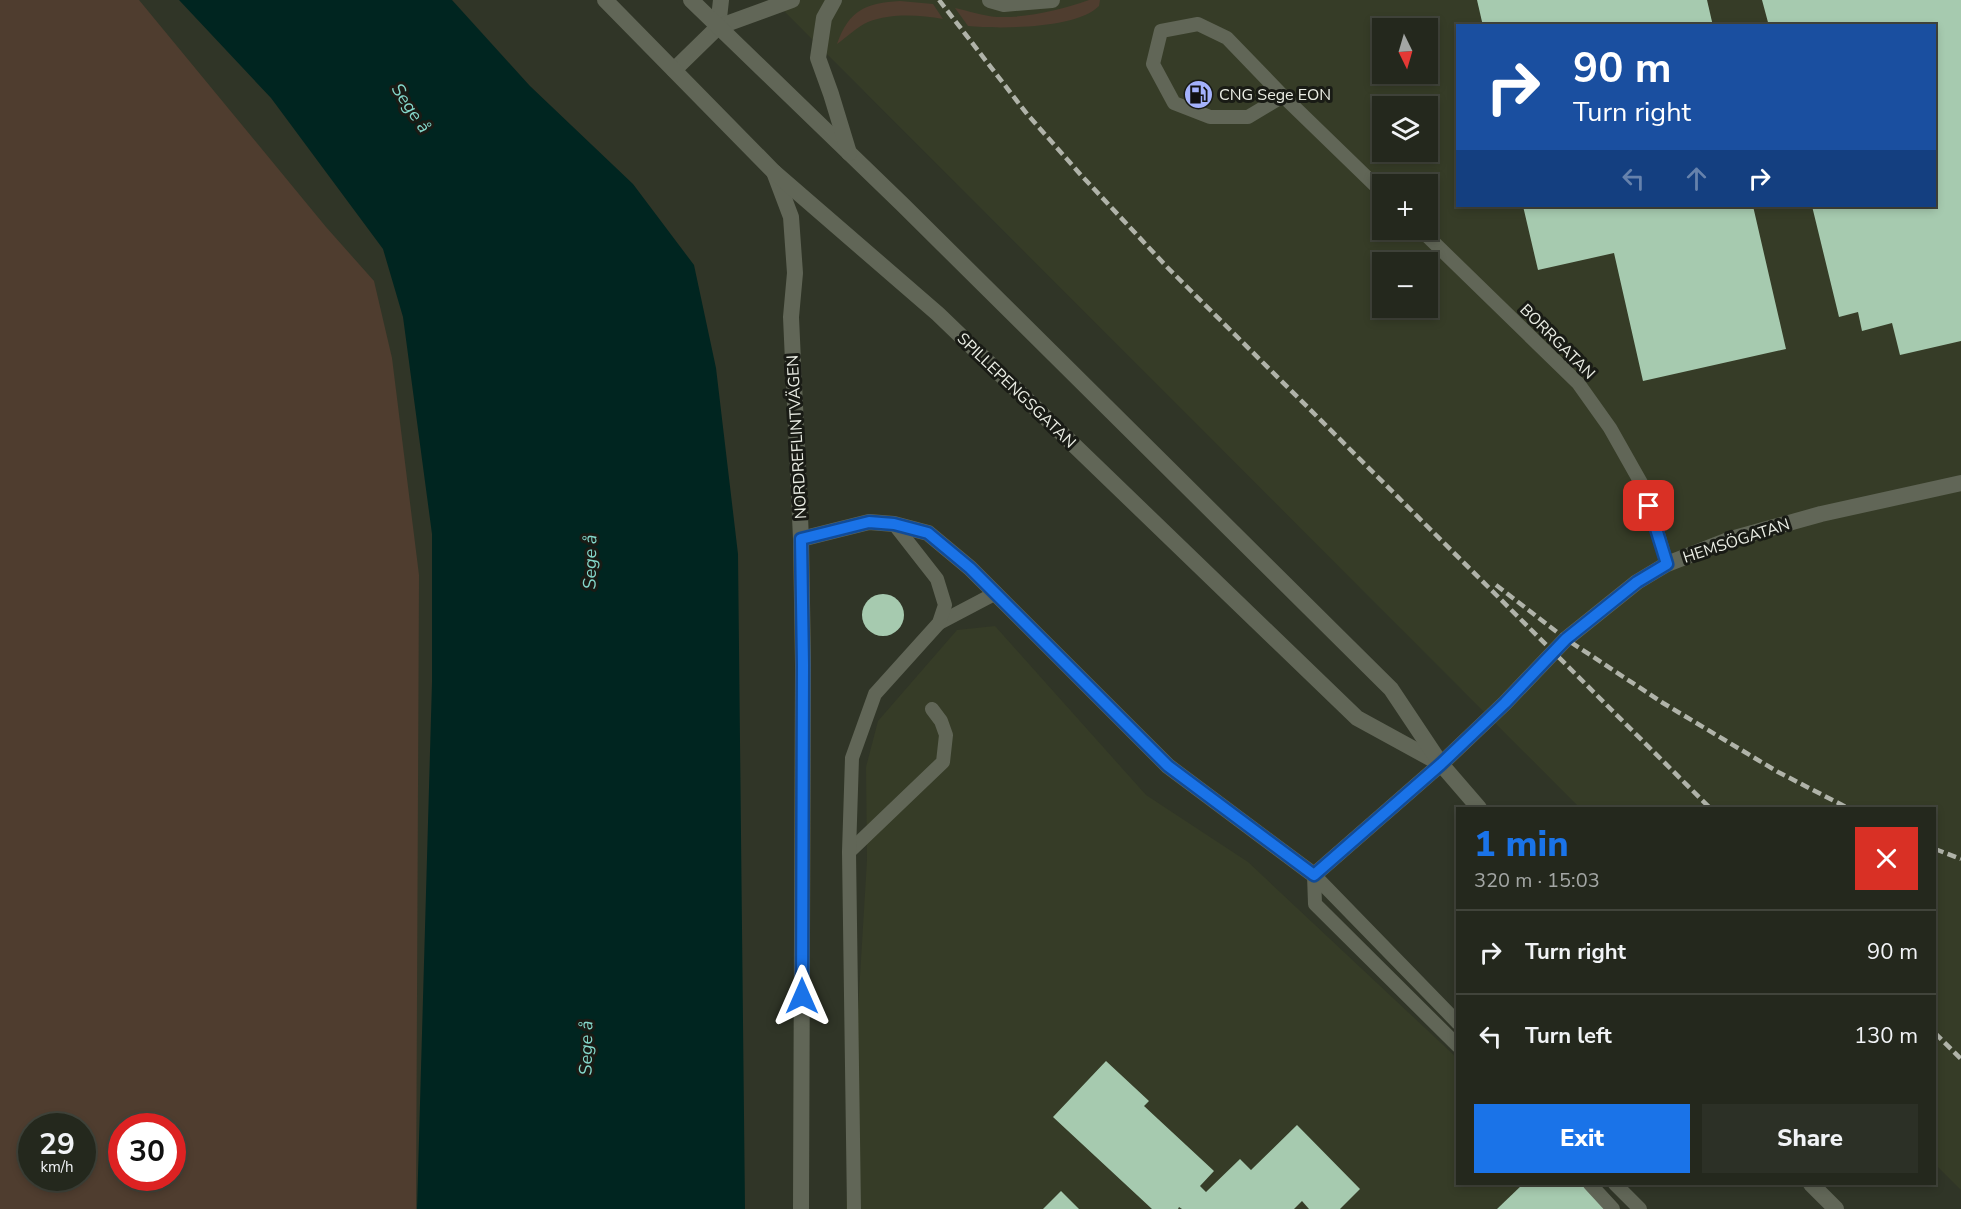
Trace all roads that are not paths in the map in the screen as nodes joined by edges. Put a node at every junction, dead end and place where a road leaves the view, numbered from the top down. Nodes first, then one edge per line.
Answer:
1 (605, 0) edge
2 (691, 0) edge
3 (721, 0) edge
4 (792, 0) edge
5 (834, 0) edge
6 (990, 0) edge
7 (1052, 0) edge
8 (718, 27) junction
9 (674, 70) junction
10 (1283, 96) junction
11 (849, 153) junction
12 (774, 172) junction
13 (1372, 182) edge
14 (1431, 240) edge
15 (1961, 483) edge
16 (894, 524) junction
17 (801, 539) junction
18 (1667, 564) junction
19 (996, 593) junction
20 (939, 623) junction
21 (932, 709) dead end
22 (1441, 764) junction
23 (1478, 807) edge
24 (849, 852) junction
25 (1314, 875) junction
26 (1456, 1021) edge
27 (1456, 1044) edge
28 (1591, 1185) edge
29 (1616, 1185) edge
30 (1812, 1185) edge
31 (801, 1209) edge
32 (854, 1209) edge
33 (1613, 1209) edge
34 (1640, 1209) edge
35 (1836, 1209) edge

1 - 9 street, SPILLEPENGSGATAN
2 - 8 street, SPILLEPENGSGATAN
3 - 8 street
4 - 8 street
5 - 11 street
6 - 7 street
8 - 9 street
8 - 11 street, SPILLEPENGSGATAN
9 - 12 street, SPILLEPENGSGATAN
10 - 10 lane
10 - 13 lane
11 - 22 street, SPILLEPENGSGATAN
12 - 17 street, NORDREFLINTVÄGEN
12 - 22 street, SPILLEPENGSGATAN
14 - 18 lane, BORRGATAN
15 - 18 street, HEMSÖGATAN
16 - 17 street
16 - 19 street
16 - 20 lane
17 - 31 street, NORDREFLINTVÄGEN
18 - 22 street, HEMSÖGATAN
19 - 20 lane
19 - 25 street
20 - 24 lane
21 - 24 lane
22 - 23 street, SPILLEPENGSGATAN
22 - 25 street, HEMSÖGATAN
24 - 32 lane
25 - 26 lane
25 - 27 lane
28 - 33 lane
29 - 34 lane
30 - 35 street

